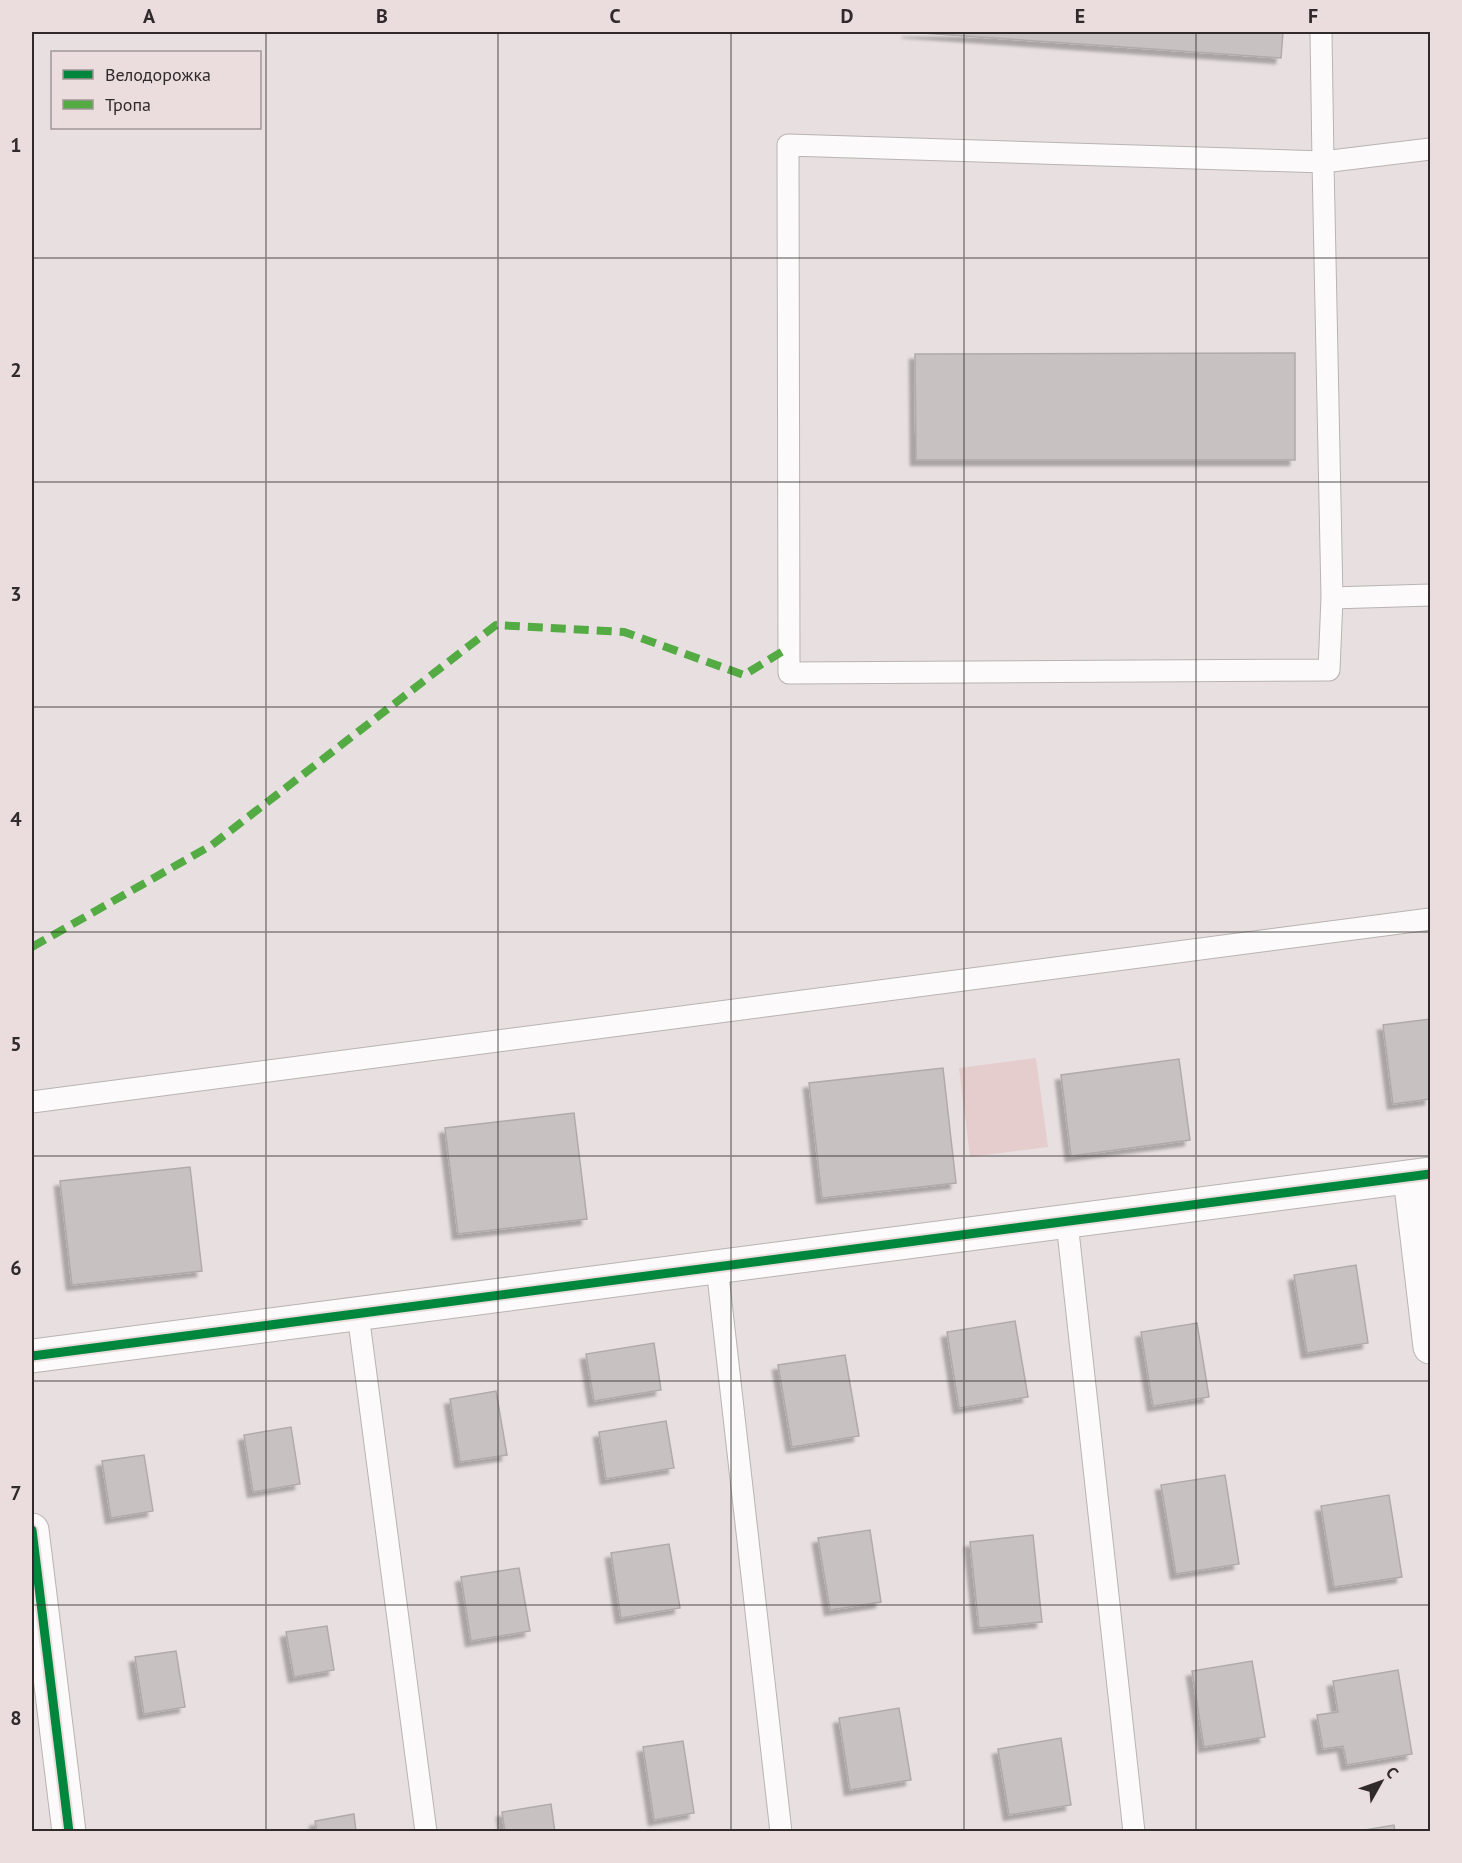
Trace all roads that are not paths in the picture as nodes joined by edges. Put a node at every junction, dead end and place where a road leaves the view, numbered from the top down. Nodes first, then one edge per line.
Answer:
1 (1321, 32) edge
2 (1431, 149) edge
3 (1323, 162) junction
4 (1431, 595) edge
5 (1332, 598) junction
6 (1431, 919) edge
7 (32, 1102) edge
8 (1420, 1176) edge
9 (1067, 1222) junction
10 (717, 1267) junction
11 (358, 1314) junction
12 (1431, 1347) edge
13 (32, 1356) edge
14 (32, 1530) edge
15 (69, 1832) edge
16 (426, 1832) edge
17 (781, 1832) edge
18 (1134, 1832) edge

1 - 3 lane
2 - 3 lane
3 - 5 lane
3 - 5 lane
4 - 5 lane
6 - 7 lane
8 - 9 street
8 - 12 street
9 - 10 street
9 - 18 lane
10 - 11 street
10 - 17 lane
11 - 13 street
11 - 16 lane
14 - 15 street

